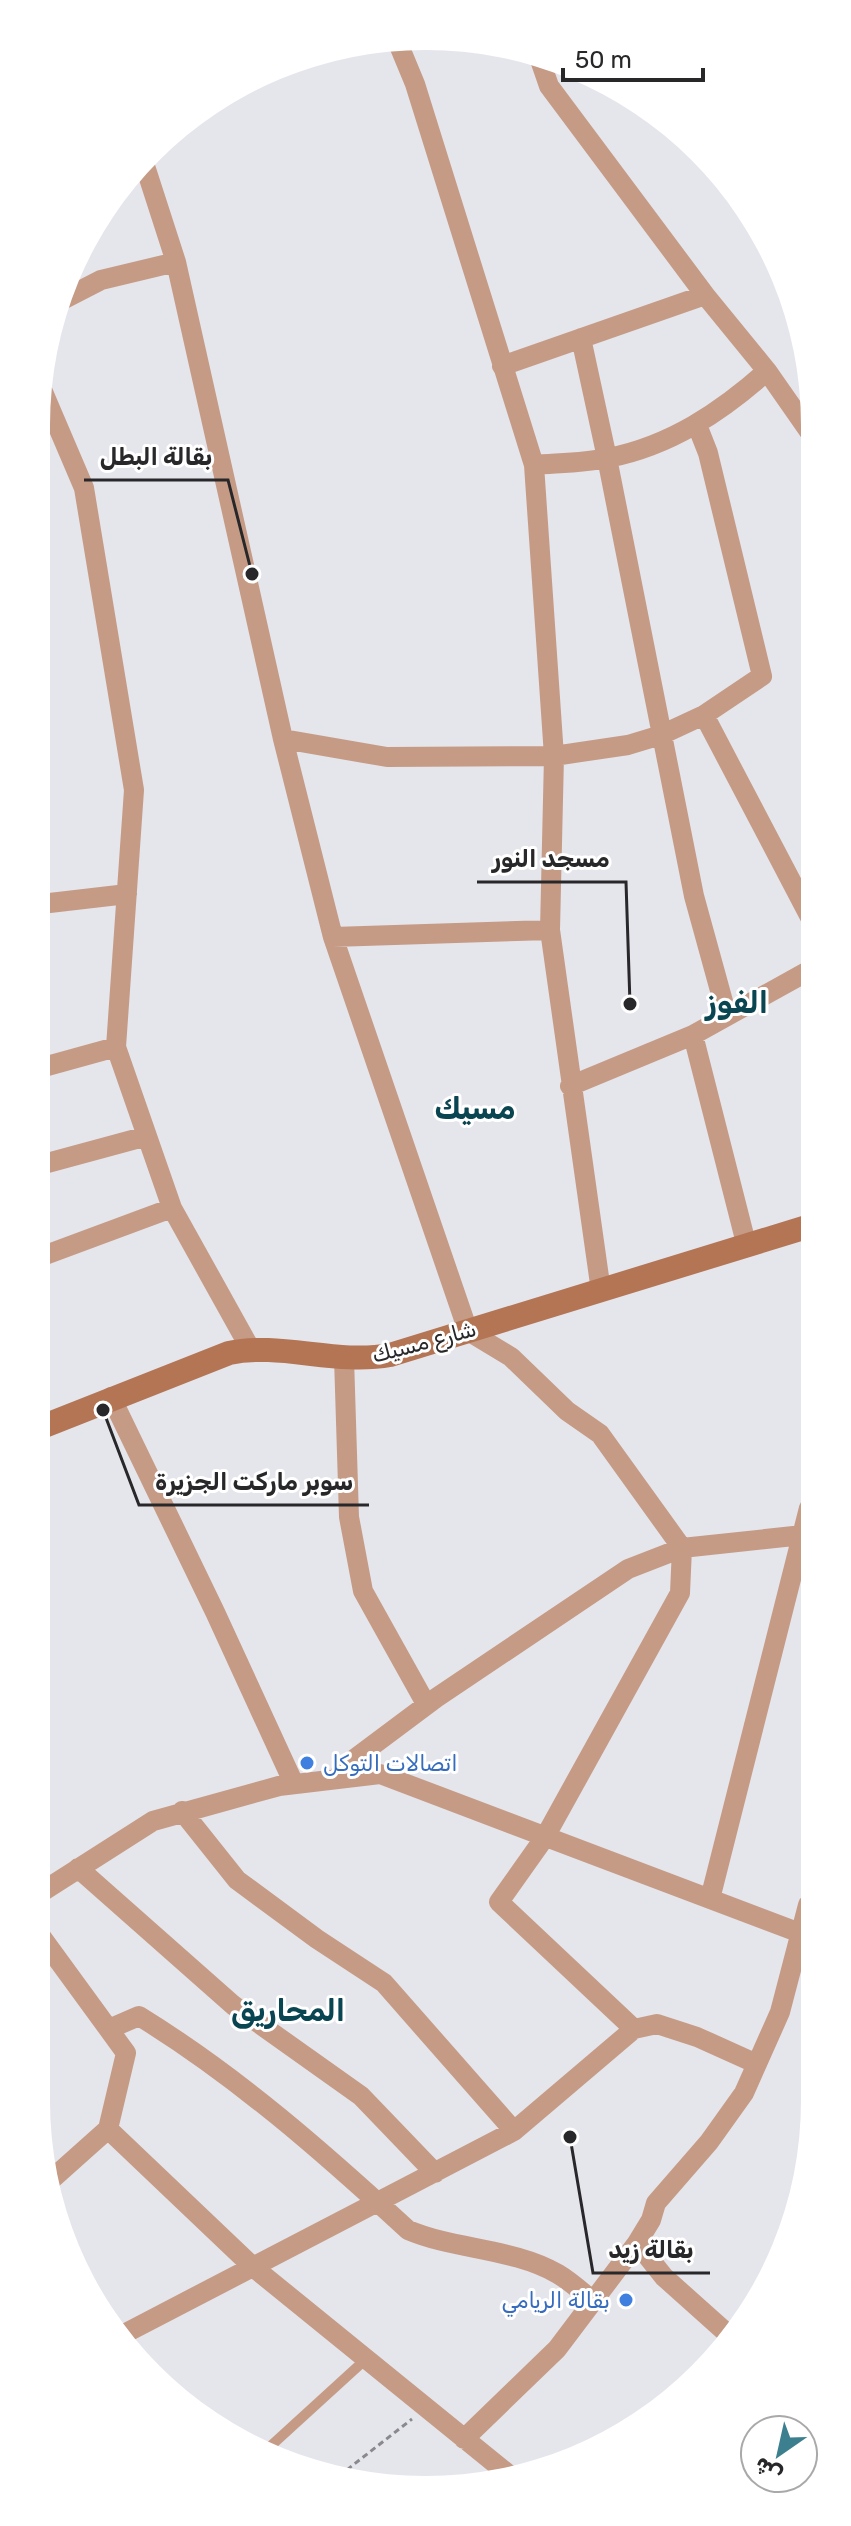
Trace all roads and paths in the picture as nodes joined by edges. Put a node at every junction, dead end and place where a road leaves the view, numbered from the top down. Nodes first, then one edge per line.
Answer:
1 (401, 51) edge
2 (543, 69) edge
3 (147, 173) edge
4 (176, 262) junction
5 (74, 294) edge
6 (705, 295) junction
7 (581, 338) junction
8 (502, 366) junction
9 (767, 371) junction
10 (51, 410) edge
11 (801, 419) edge
12 (697, 425) junction
13 (607, 458) junction
14 (534, 465) junction
15 (704, 715) junction
16 (661, 735) junction
17 (283, 739) junction
18 (554, 756) junction
19 (127, 894) junction
20 (801, 900) edge
21 (50, 903) edge
22 (550, 930) junction
23 (333, 937) junction
24 (801, 975) edge
25 (727, 1016) junction
26 (693, 1035) junction
27 (116, 1047) junction
28 (50, 1065) edge
29 (570, 1086) junction
30 (147, 1136) junction
31 (50, 1162) edge
32 (172, 1208) junction
33 (801, 1231) edge
34 (747, 1247) junction
35 (50, 1253) edge
36 (601, 1291) junction
37 (468, 1331) junction
38 (251, 1350) junction
39 (344, 1358) junction
40 (111, 1397) junction
41 (50, 1423) edge
42 (801, 1536) edge
43 (682, 1548) junction
44 (801, 1555) edge
45 (426, 1704) junction
46 (337, 1779) junction
47 (294, 1784) junction
48 (182, 1811) junction
49 (545, 1837) junction
50 (78, 1868) junction
51 (50, 1886) edge
52 (710, 1899) junction
53 (801, 1933) edge
54 (801, 1947) edge
55 (50, 1949) edge
56 (109, 2029) junction
57 (634, 2029) junction
58 (757, 2064) junction
59 (108, 2129) junction
60 (514, 2131) junction
61 (435, 2173) junction
62 (57, 2174) edge
63 (377, 2202) junction
64 (637, 2243) junction
65 (253, 2267) junction
66 (593, 2301) junction
67 (723, 2329) edge
68 (130, 2331) edge
69 (366, 2359) junction
70 (427, 2408) junction
71 (464, 2439) junction
72 (274, 2443) edge
73 (349, 2468) edge
74 (501, 2468) edge

1 - 8 street
2 - 6 street
3 - 4 street
4 - 5 street
4 - 17 street
6 - 7 street
6 - 9 street
7 - 8 street
7 - 13 street
8 - 14 street
9 - 11 street
9 - 12 street
10 - 19 street
12 - 13 street
12 - 15 street
13 - 14 street
13 - 16 street
14 - 18 street
15 - 16 street
15 - 20 street
16 - 18 street
16 - 25 street
17 - 18 street
17 - 23 street
18 - 22 street
19 - 21 street
19 - 27 street
22 - 23 street
22 - 29 street
23 - 37 street
24 - 25 street
25 - 26 street
26 - 29 street
26 - 34 street
27 - 28 street
27 - 30 street
29 - 36 street
30 - 31 street
30 - 32 street
32 - 35 street
32 - 38 street
33 - 34 street, شارع مسيك
34 - 36 street, شارع مسيك
36 - 37 street, شارع مسيك
37 - 39 street, شارع مسيك
37 - 43 street
38 - 39 street, شارع مسيك
38 - 40 street, شارع مسيك
39 - 45 street
40 - 41 street, شارع مسيك
40 - 47 street
42 - 43 street
43 - 45 street
43 - 49 street
44 - 52 street
45 - 46 street
46 - 47 street
46 - 49 street
47 - 48 street
48 - 50 street
48 - 60 street
49 - 52 street
49 - 57 street
50 - 51 street
50 - 61 street
52 - 53 street
54 - 58 street
55 - 56 street
56 - 59 street
56 - 63 street
57 - 58 street
57 - 60 street
58 - 64 street
59 - 62 street
59 - 65 street
60 - 61 street
61 - 63 street
63 - 65 street
63 - 66 street
64 - 66 street
64 - 67 street
65 - 68 street
65 - 69 street
66 - 71 street
69 - 70 street
69 - 72 lane
70 - 71 street
70 - 73 path
71 - 74 street

